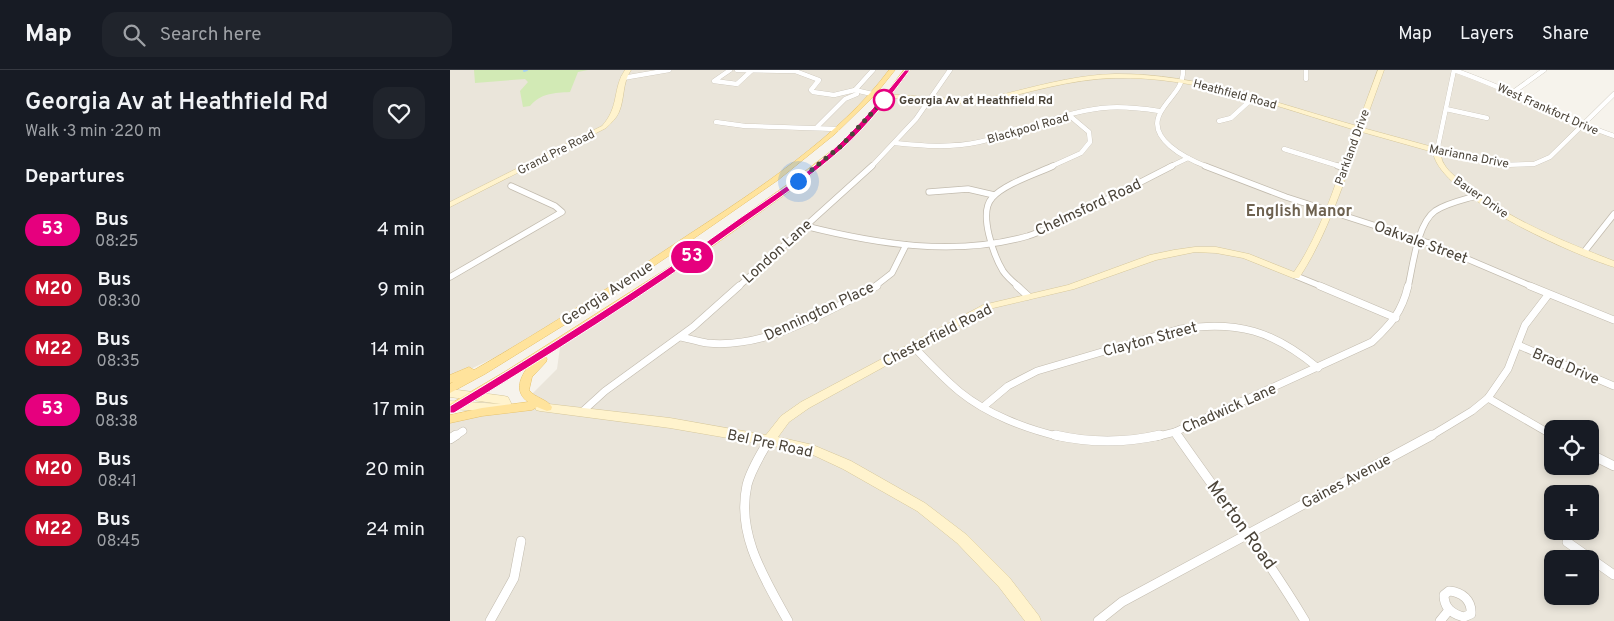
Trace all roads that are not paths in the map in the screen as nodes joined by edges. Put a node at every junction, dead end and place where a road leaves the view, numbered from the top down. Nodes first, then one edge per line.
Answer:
1 (628, 70) edge
2 (669, 70) edge
3 (730, 70) edge
4 (737, 70) edge
5 (873, 70) edge
6 (892, 70) edge
7 (907, 70) edge
8 (950, 70) edge
9 (1182, 70) edge
10 (1306, 70) edge
11 (1381, 70) edge
12 (1454, 70) edge
13 (1544, 70) edge
14 (751, 71) edge
15 (776, 71) edge
16 (623, 78) junction
17 (1306, 79) dead end
18 (1183, 81) junction
19 (855, 92) junction
20 (1512, 93) junction
21 (836, 94) junction
22 (872, 94) junction
23 (1614, 94) edge
24 (888, 95) junction
25 (1253, 98) junction
26 (932, 99) junction
27 (843, 101) junction
28 (1446, 109) junction
29 (1159, 111) junction
30 (1070, 116) junction
31 (1487, 118) dead end
32 (1219, 121) dead end
33 (716, 122) dead end
34 (1582, 125) junction
35 (817, 127) junction
36 (837, 129) junction
37 (1359, 129) junction
38 (1614, 136) edge
39 (895, 143) junction
40 (1284, 149) dead end
41 (1437, 151) junction
42 (1188, 158) junction
43 (1344, 168) junction
44 (511, 186) dead end
45 (929, 192) dead end
46 (994, 195) junction
47 (1476, 196) junction
48 (450, 205) edge
49 (1329, 210) junction
50 (1614, 214) edge
51 (805, 226) junction
52 (1419, 239) junction
53 (992, 243) junction
54 (906, 244) junction
55 (1584, 252) junction
56 (1614, 264) edge
57 (1296, 276) junction
58 (450, 277) edge
59 (1548, 295) junction
60 (1028, 296) junction
61 (1396, 318) junction
62 (1614, 320) edge
63 (541, 335) junction
64 (681, 337) junction
65 (561, 340) junction
66 (1518, 345) junction
67 (913, 346) junction
68 (1318, 368) junction
69 (450, 379) edge
70 (1614, 386) edge
71 (450, 391) edge
72 (474, 396) junction
73 (1488, 398) junction
74 (507, 405) junction
75 (452, 406) edge
76 (532, 406) junction
77 (983, 406) junction
78 (547, 407) junction
79 (583, 411) junction
80 (450, 419) edge
81 (1544, 430) edge
82 (462, 431) dead end
83 (1175, 432) junction
84 (450, 438) edge
85 (769, 440) junction
86 (1599, 458) edge
87 (1614, 466) edge
88 (1246, 534) junction
89 (521, 540) dead end
90 (1567, 542) dead end
91 (1614, 575) edge
92 (1449, 610) dead end
93 (490, 621) edge
94 (788, 621) edge
95 (1034, 621) edge
96 (1098, 621) edge
97 (1305, 621) edge
98 (1440, 621) edge

1 - 16 street, Grand Pre Road
2 - 16 street
3 - 14 street
4 - 14 street
5 - 19 street
6 - 22 main road, Georgia Avenue
7 - 24 main road, Georgia Avenue
8 - 26 street, London Lane
9 - 18 street
10 - 17 street
11 - 37 street, Parkland Drive
12 - 20 street, West Frankfort Drive
12 - 28 street
13 - 20 street
14 - 15 street
15 - 21 street
16 - 48 street, Grand Pre Road
18 - 25 street, Heathfield Road
18 - 26 street, Heathfield Road
18 - 29 street
19 - 21 street
19 - 22 street
19 - 27 street
20 - 34 street, West Frankfort Drive
21 - 27 street
21 - 27 street
22 - 24 street, Heathfield Road
22 - 36 main road, Georgia Avenue
23 - 34 street, Marianna Drive
24 - 26 street, Heathfield Road
24 - 65 main road, Georgia Avenue
25 - 32 street
25 - 37 street, Heathfield Road
26 - 39 street, London Lane
27 - 35 street
28 - 31 street
28 - 41 street
29 - 30 street, Blackpool Road
29 - 42 street, Oakvale Street
30 - 39 street, Blackpool Road
30 - 46 street
33 - 35 street
34 - 38 street, West Frankfort Drive
34 - 41 street, Marianna Drive
35 - 36 street
36 - 63 main road, Georgia Avenue
37 - 41 street, Marianna Drive
37 - 43 street, Parkland Drive
39 - 51 street, London Lane
40 - 43 street
41 - 47 street, Bauer Drive
42 - 49 street, Oakvale Street
42 - 53 street, Chelmsford Road
43 - 49 street, Parkland Drive
44 - 58 street
45 - 46 street
46 - 53 street
47 - 52 street, Chadwick Lane
47 - 55 street, Bauer Drive
49 - 52 street, Oakvale Street
49 - 57 street, Parkland Drive
50 - 55 street
51 - 54 street, Chelmsford Road
51 - 64 street, London Lane
52 - 59 street, Oakvale Street
52 - 61 street, Chadwick Lane
53 - 54 street, Chelmsford Road
53 - 60 street
54 - 64 street, Dennington Place
55 - 56 street, Bauer Drive
57 - 60 street, Chesterfield Road
57 - 61 street, Chesterfield Road
59 - 62 street, Oakvale Street
59 - 66 street, Gaines Avenue
60 - 67 street, Chesterfield Road
61 - 68 street, Chadwick Lane
63 - 69 main road
63 - 71 main road, Georgia Avenue
64 - 79 street, London Lane
65 - 72 main road, Georgia Avenue
65 - 78 main road
66 - 70 street, Brad Drive
66 - 73 street, Gaines Avenue
67 - 77 street, Chadwick Lane
67 - 85 street, Chesterfield Road
68 - 77 street, Clayton Street
68 - 83 street, Chadwick Lane
71 - 72 street, Bel Pre Road
72 - 74 street, Bel Pre Road
72 - 75 main road, Georgia Avenue
73 - 81 street
73 - 88 street, Gaines Avenue
74 - 75 street, Bel Pre Road
74 - 76 street, Bel Pre Road
76 - 78 street, Bel Pre Road
76 - 80 main road
77 - 83 street, Chadwick Lane
78 - 79 street, Bel Pre Road
79 - 85 street, Bel Pre Road
82 - 84 street
83 - 88 street, Merton Road
85 - 94 street, Chesterfield Road
85 - 95 street, Bel Pre Road
86 - 87 street
88 - 96 street, Gaines Avenue
88 - 97 street, Merton Road
89 - 93 street
90 - 91 street
92 - 98 street

